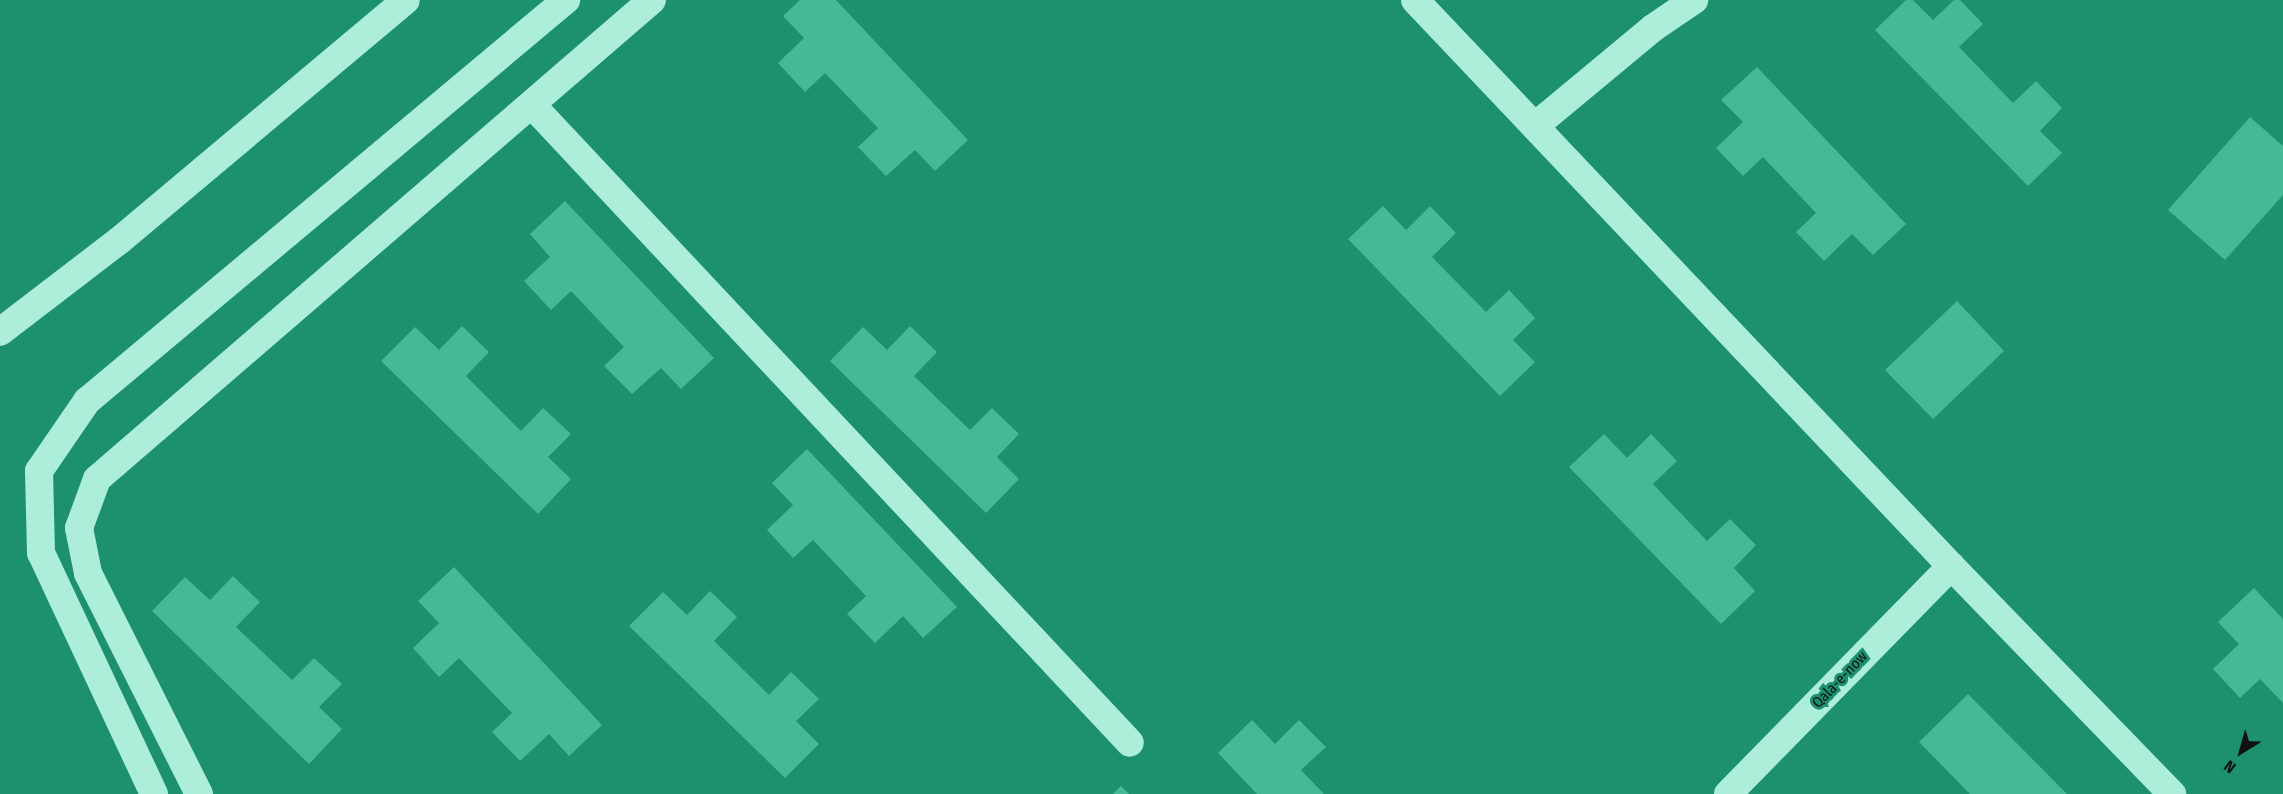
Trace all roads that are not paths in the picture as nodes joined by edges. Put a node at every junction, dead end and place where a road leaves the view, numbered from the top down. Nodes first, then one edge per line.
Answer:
1 (406, 0) edge
2 (566, 0) edge
3 (652, 0) edge
4 (1415, 0) edge
5 (1694, 0) edge
6 (532, 105) junction
7 (1535, 126) junction
8 (0, 332) edge
9 (1951, 566) junction
10 (1130, 743) dead end
11 (154, 794) edge
12 (199, 794) edge
13 (1728, 794) edge
14 (2172, 794) edge

1 - 8 street
2 - 11 street
3 - 6 street
4 - 7 street
5 - 7 street
6 - 10 street
6 - 12 street
7 - 9 street
9 - 13 street, Qala-e-now
9 - 14 street

